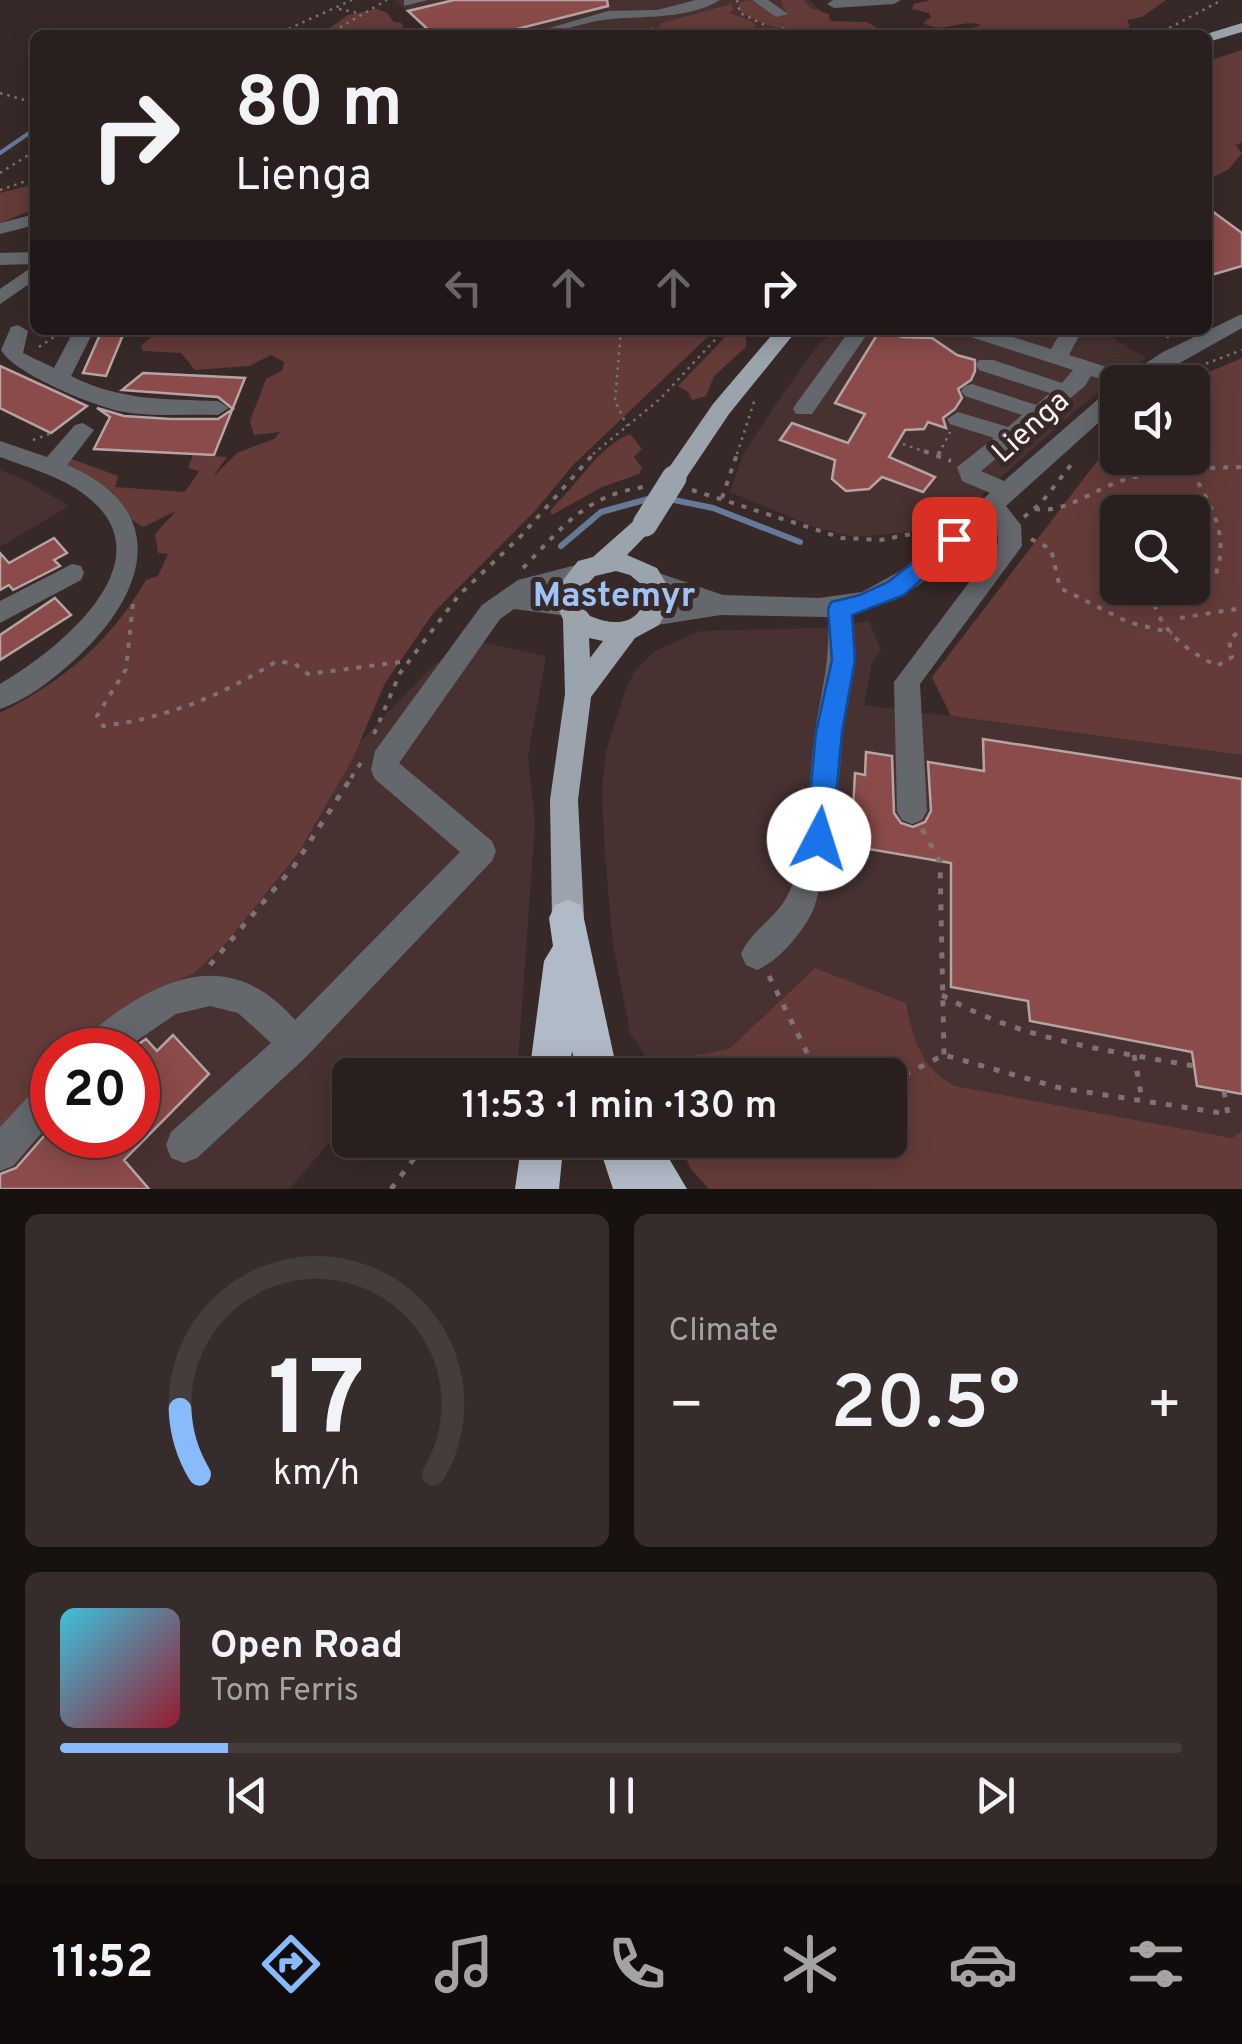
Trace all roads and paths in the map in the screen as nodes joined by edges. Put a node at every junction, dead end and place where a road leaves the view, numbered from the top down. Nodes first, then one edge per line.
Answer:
1 (352, 0) edge
2 (387, 0) edge
3 (712, 0) edge
4 (759, 0) edge
5 (894, 0) edge
6 (1222, 0) edge
7 (834, 4) dead end
8 (339, 8) junction
9 (358, 13) junction
10 (780, 21) joint
11 (756, 22) dead end
12 (1239, 24) edge
13 (287, 30) edge
14 (334, 30) edge
15 (551, 30) edge
16 (757, 30) edge
17 (759, 30) edge
18 (1165, 30) edge
19 (1212, 36) edge
20 (0, 94) edge
21 (12, 99) junction
22 (0, 101) edge
23 (30, 102) edge
24 (30, 154) edge
25 (0, 174) edge
26 (30, 180) edge
27 (0, 190) edge
28 (30, 220) edge
29 (0, 229) edge
30 (30, 258) edge
31 (0, 259) edge
32 (30, 275) edge
33 (0, 298) edge
34 (1242, 320) edge
35 (13, 331) edge
36 (57, 335) edge
37 (81, 335) edge
38 (621, 335) edge
39 (719, 335) edge
40 (783, 335) edge
41 (856, 335) edge
42 (986, 335) edge
43 (1069, 335) edge
44 (1242, 350) edge
45 (1057, 358) junction
46 (21, 360) junction
47 (986, 365) dead end
48 (1159, 365) edge
49 (1204, 365) edge
50 (1084, 367) junction
51 (1100, 372) edge
52 (59, 378) junction
53 (972, 391) dead end
54 (1065, 391) junction
55 (755, 399) dead end
56 (218, 408) dead end
57 (804, 409) dead end
58 (1100, 409) edge
59 (1038, 413) junction
60 (958, 419) dead end
61 (81, 426) joint
62 (627, 426) junction
63 (1011, 436) junction
64 (903, 444) dead end
65 (1, 450) edge
66 (1077, 457) dead end
67 (973, 465) junction
68 (51, 468) junction
69 (1242, 468) edge
70 (1210, 469) edge
71 (1145, 475) edge
72 (682, 484) junction
73 (650, 486) dead end
74 (1005, 492) junction
75 (722, 498) junction
76 (1210, 506) edge
77 (1035, 509) junction
78 (645, 524) junction
79 (1016, 527) junction
80 (938, 531) dead end
81 (592, 568) junction
82 (72, 573) dead end
83 (646, 575) junction
84 (122, 580) junction
85 (1210, 580) edge
86 (513, 586) junction
87 (722, 604) junction
88 (1154, 605) edge
89 (1242, 608) edge
90 (840, 609) junction
91 (572, 612) junction
92 (0, 613) edge
93 (651, 616) junction
94 (1180, 618) dead end
95 (1242, 629) edge
96 (626, 631) junction
97 (1172, 633) junction
98 (408, 662) junction
99 (578, 694) junction
100 (0, 698) edge
101 (370, 743) dead end
102 (366, 754) dead end
103 (912, 811) joint
104 (568, 918) junction
105 (757, 954) joint
106 (184, 994) junction
107 (942, 996) junction
108 (122, 1028) edge
109 (294, 1044) junction
110 (944, 1055) junction
111 (1134, 1055) junction
112 (551, 1058) edge
113 (594, 1058) edge
114 (809, 1058) edge
115 (1194, 1066) dead end
116 (907, 1074) edge
117 (1224, 1091) dead end
118 (1142, 1100) junction
119 (30, 1120) edge
120 (184, 1145) dead end
121 (0, 1152) edge
122 (414, 1158) edge
123 (541, 1158) edge
124 (624, 1158) edge
125 (645, 1158) edge
126 (391, 1189) edge
127 (537, 1189) edge
128 (634, 1189) edge
129 (665, 1189) edge

1 - 8 path
2 - 9 path
3 - 15 street
4 - 10 street
5 - 7 street
6 - 18 path
8 - 9 path
8 - 13 path
9 - 14 path
10 - 17 path
11 - 16 path
12 - 19 main road
20 - 21 path
21 - 22 path
21 - 23 path
24 - 25 path
26 - 27 path
28 - 29 street
30 - 31 street
32 - 33 street
34 - 48 street
35 - 46 street
36 - 46 path
37 - 52 street
38 - 62 path
39 - 62 path
40 - 72 main road
41 - 57 street
42 - 45 street
43 - 45 street
44 - 49 path
45 - 50 street
46 - 52 street
47 - 54 street
50 - 51 street
50 - 54 street
52 - 56 street
53 - 59 street
54 - 59 street
55 - 75 path
58 - 74 street, Lienga
59 - 63 street
60 - 63 street
61 - 65 path
61 - 68 street
62 - 98 path
63 - 67 street
64 - 67 path
65 - 68 street
66 - 77 path
67 - 74 street
68 - 84 street
69 - 70 path
71 - 77 path
72 - 75 path
72 - 78 main road, bridge
73 - 86 path
74 - 79 street
74 - 90 street, Lienga
75 - 80 path
76 - 85 path
77 - 79 path
78 - 81 main road
78 - 83 main road
79 - 97 path
79 - 103 street
81 - 83 main road
81 - 86 street
81 - 91 main road
82 - 92 street
83 - 87 street, Lienga
83 - 93 main road
84 - 98 path
84 - 100 street
86 - 91 street
86 - 109 street
87 - 90 street, Lienga
87 - 93 street, Lienga
88 - 97 path
89 - 94 path
90 - 105 street
91 - 96 main road
91 - 99 main road
93 - 96 main road
95 - 97 path
96 - 99 main road
98 - 101 path
99 - 104 main road
102 - 106 path
103 - 107 path
104 - 112 highway
104 - 113 highway
105 - 114 path
106 - 108 street
106 - 109 street
107 - 110 path
107 - 111 path
109 - 120 street
110 - 116 path
110 - 118 path
111 - 115 path
111 - 118 path
117 - 118 path
119 - 121 street
122 - 126 path
123 - 127 highway
124 - 128 highway
125 - 129 highway

